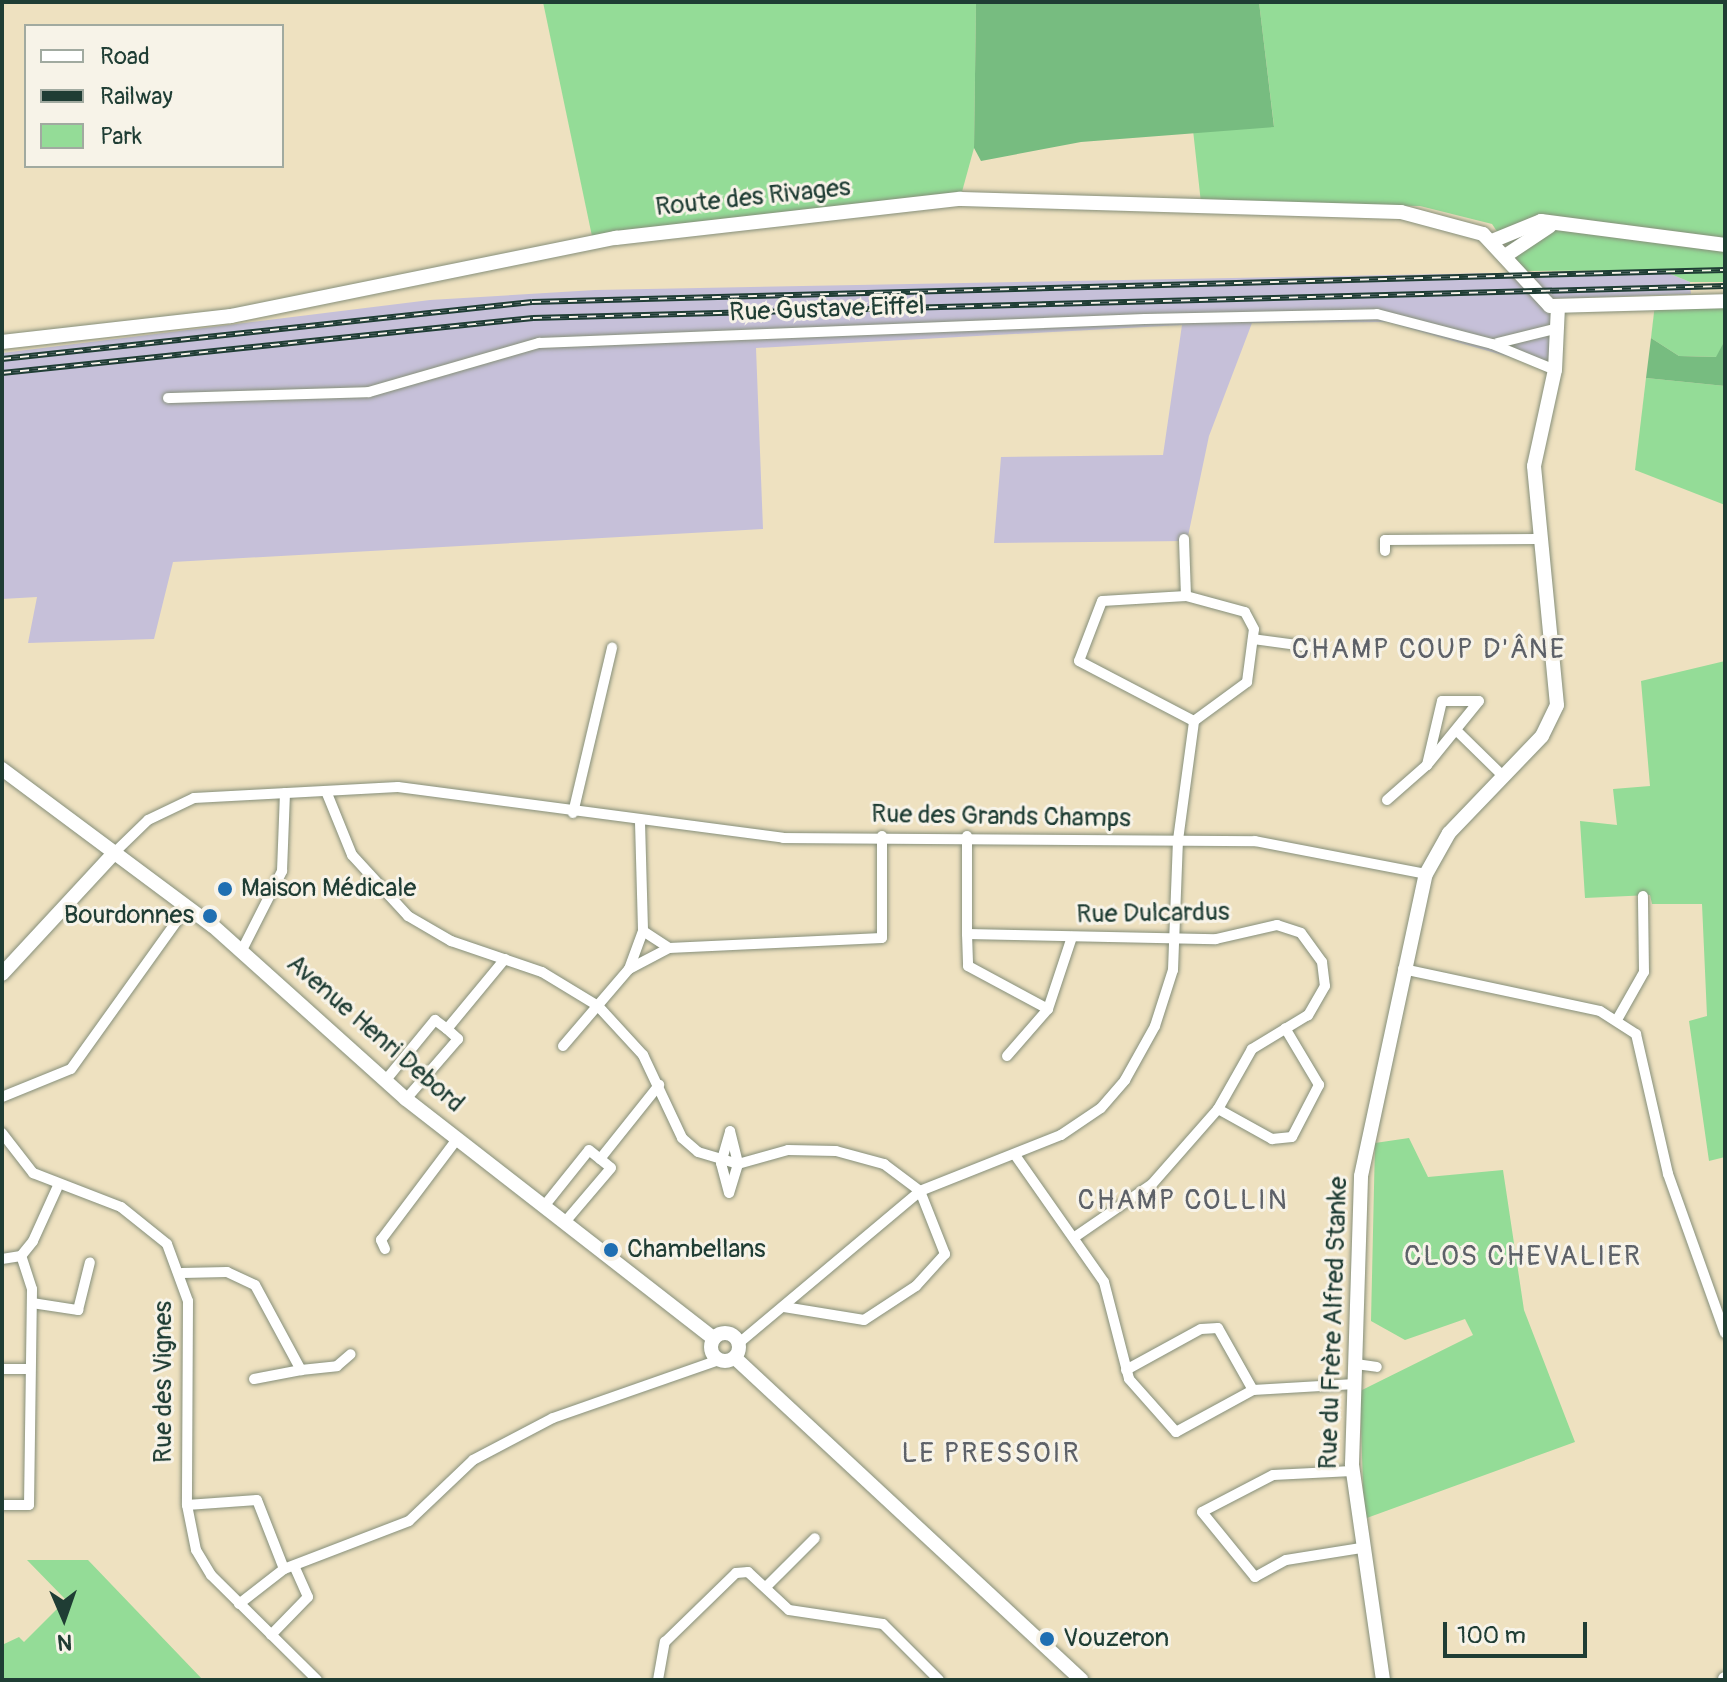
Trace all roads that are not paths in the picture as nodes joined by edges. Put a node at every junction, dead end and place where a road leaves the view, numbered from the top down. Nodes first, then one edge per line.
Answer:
1 (1562, 224) junction
2 (1492, 241) junction
3 (1725, 245) edge
4 (1508, 254) junction
5 (1725, 301) edge
6 (1558, 307) junction
7 (1558, 328) junction
8 (2, 342) edge
9 (1492, 344) junction
10 (1555, 370) junction
11 (168, 398) dead end
12 (1184, 539) dead end
13 (1537, 539) junction
14 (1385, 551) dead end
15 (1186, 596) junction
16 (1253, 639) junction
17 (1312, 647) dead end
18 (612, 648) dead end
19 (1194, 721) junction
20 (1457, 731) junction
21 (1432, 741) junction
22 (1442, 748) junction
23 (1427, 765) junction
24 (2, 769) edge
25 (1503, 776) junction
26 (326, 791) junction
27 (285, 793) junction
28 (1387, 800) dead end
29 (573, 813) junction
30 (640, 822) junction
31 (882, 836) junction
32 (967, 836) junction
33 (1178, 840) junction
34 (115, 852) junction
35 (1426, 874) junction
36 (1643, 896) dead end
37 (187, 907) junction
38 (643, 931) junction
39 (967, 934) junction
40 (1072, 937) junction
41 (1178, 937) junction
42 (669, 948) junction
43 (242, 950) junction
44 (505, 959) junction
45 (629, 969) junction
46 (1403, 969) junction
47 (2, 974) edge
48 (598, 1006) junction
49 (1048, 1009) junction
50 (1618, 1018) junction
51 (1285, 1028) junction
52 (447, 1029) junction
53 (563, 1046) dead end
54 (1007, 1056) dead end
55 (385, 1081) junction
56 (659, 1085) junction
57 (2, 1097) edge
58 (406, 1099) junction
59 (1218, 1109) junction
60 (2, 1133) edge
61 (458, 1138) junction
62 (1015, 1155) junction
63 (600, 1159) junction
64 (721, 1163) junction
65 (738, 1164) junction
66 (57, 1188) junction
67 (920, 1191) junction
68 (545, 1205) junction
69 (565, 1222) junction
70 (1075, 1237) junction
71 (385, 1249) dead end
72 (21, 1256) junction
73 (2, 1259) edge
74 (90, 1262) dead end
75 (182, 1273) junction
76 (32, 1303) junction
77 (784, 1307) junction
78 (1725, 1333) edge
79 (714, 1339) junction
80 (739, 1343) junction
81 (351, 1354) dead end
82 (727, 1359) junction
83 (1356, 1364) junction
84 (1377, 1367) dead end
85 (2, 1369) edge
86 (30, 1369) junction
87 (301, 1370) junction
88 (1126, 1370) junction
89 (254, 1379) dead end
90 (1355, 1384) junction
91 (1253, 1390) junction
92 (1352, 1471) junction
93 (2, 1505) edge
94 (187, 1505) junction
95 (815, 1538) dead end
96 (1361, 1548) junction
97 (289, 1568) junction
98 (766, 1587) junction
99 (239, 1604) junction
100 (271, 1635) junction
101 (317, 1680) edge
102 (658, 1680) edge
103 (939, 1680) edge
104 (1081, 1680) edge
105 (1383, 1680) edge

1 - 2 street
1 - 3 street
1 - 4 street
2 - 4 street, Route des Rivages
2 - 8 street, Route des Rivages
4 - 6 street, Route des Rivages
5 - 6 street
6 - 7 street, Rue du Frère Alfred Stanke
7 - 9 street, Rue Gustave Eiffel
7 - 10 street, Rue du Frère Alfred Stanke
9 - 10 street, Rue Gustave Eiffel
9 - 11 street, Rue Gustave Eiffel
10 - 13 street, Rue du Frère Alfred Stanke
12 - 15 street
13 - 14 street
13 - 25 street, Rue du Frère Alfred Stanke
15 - 16 street
15 - 19 street
16 - 17 street
16 - 19 street
18 - 29 street
19 - 33 street
20 - 21 street
20 - 22 street
20 - 25 street
21 - 22 street
21 - 23 street
22 - 23 street
23 - 28 street
24 - 34 street, Avenue Henri Debord
25 - 35 street, Rue du Frère Alfred Stanke
26 - 27 street, Rue des Grands Champs
26 - 29 street, Rue des Grands Champs
26 - 44 street
27 - 34 street, Rue des Grands Champs
27 - 43 street
29 - 30 street, Rue des Grands Champs
30 - 31 street, Rue des Grands Champs
30 - 38 street
31 - 32 street, Rue des Grands Champs
31 - 42 street
32 - 33 street, Rue des Grands Champs
32 - 39 street
33 - 35 street, Rue des Grands Champs
33 - 41 street
34 - 37 street, Avenue Henri Debord
34 - 47 street
35 - 46 street, Rue du Frère Alfred Stanke
36 - 50 street
37 - 43 street, Avenue Henri Debord
37 - 57 street
38 - 42 street
38 - 45 street
39 - 40 street, Rue Dulcardus
39 - 49 street
40 - 41 street, Rue Dulcardus
40 - 49 street
41 - 51 street, Rue Dulcardus
41 - 62 street
42 - 45 street
43 - 55 street, Avenue Henri Debord
44 - 48 street
44 - 52 street
45 - 48 street
46 - 50 street
46 - 83 street, Rue du Frère Alfred Stanke
48 - 53 street
48 - 56 street
49 - 54 street
50 - 78 street
51 - 59 street, Rue Dulcardus
51 - 59 street
52 - 55 street
52 - 58 street
55 - 58 street, Avenue Henri Debord
56 - 63 street
56 - 64 street
58 - 61 street, Avenue Henri Debord
59 - 70 street, Rue Dulcardus
60 - 66 street, Rue des Vignes
61 - 68 street, Avenue Henri Debord
61 - 71 street
62 - 67 street
62 - 70 street
63 - 68 street
63 - 69 street
64 - 65 street
64 - 65 street
64 - 65 street
65 - 67 street
66 - 72 street
66 - 75 street, Rue des Vignes
67 - 77 street
67 - 77 street
68 - 69 street, Avenue Henri Debord
69 - 79 street, Avenue Henri Debord
70 - 88 street
72 - 73 street
72 - 76 street
74 - 76 street
75 - 87 street
75 - 94 street, Rue des Vignes
76 - 86 street
77 - 80 street
79 - 80 street
79 - 82 street
80 - 82 street
81 - 87 street
82 - 97 street
82 - 104 street
83 - 84 street
83 - 90 street, Rue du Frère Alfred Stanke
85 - 86 street
86 - 93 street
87 - 89 street
88 - 91 street
88 - 91 street
90 - 91 street
90 - 92 street, Rue du Frère Alfred Stanke
92 - 96 street, Rue du Frère Alfred Stanke
92 - 96 street
94 - 97 street
94 - 99 street, Rue des Vignes
95 - 98 street
96 - 105 street, Rue du Frère Alfred Stanke
97 - 99 street
97 - 100 street
98 - 102 street
98 - 103 street
99 - 100 street, Rue des Vignes
100 - 101 street, Rue des Vignes

